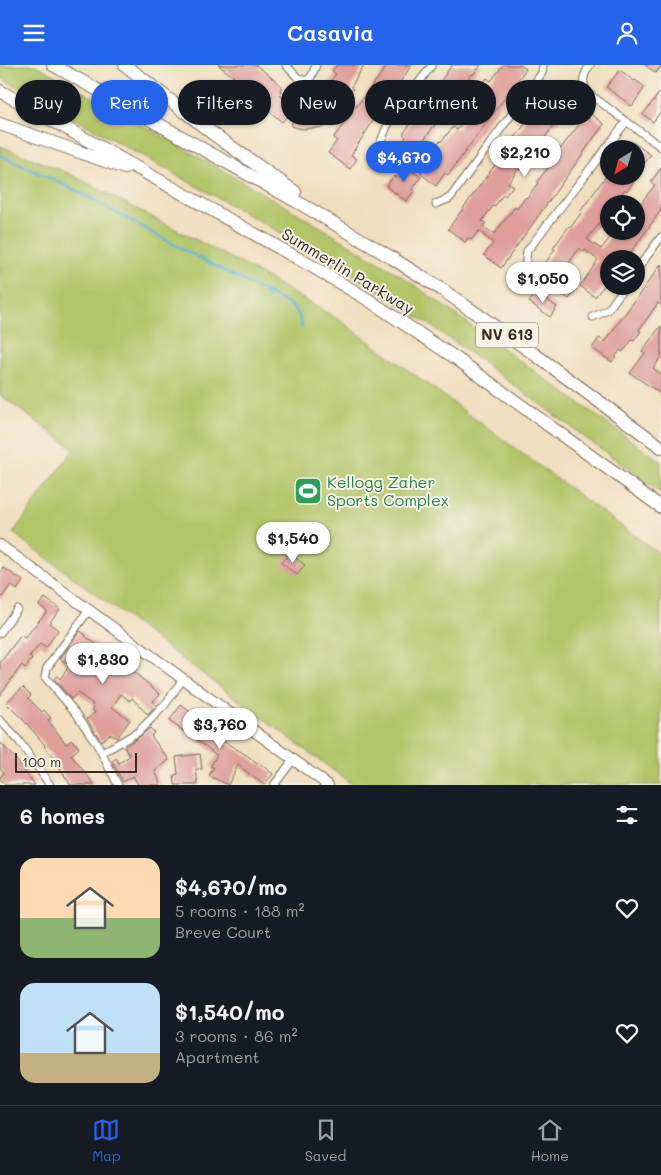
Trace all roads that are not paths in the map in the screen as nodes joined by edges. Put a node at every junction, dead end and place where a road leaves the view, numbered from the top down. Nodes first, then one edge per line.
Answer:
1 (53, 65) edge
2 (125, 65) edge
3 (286, 65) edge
4 (316, 65) edge
5 (432, 65) edge
6 (542, 65) edge
7 (590, 65) edge
8 (0, 91) edge
9 (626, 121) junction
10 (0, 124) edge
11 (661, 147) edge
12 (380, 157) dead end
13 (156, 178) junction
14 (436, 204) dead end
15 (347, 230) junction
16 (661, 237) edge
17 (645, 259) edge
18 (525, 269) dead end
19 (619, 295) edge
20 (593, 317) dead end
21 (661, 447) edge
22 (661, 507) edge
23 (0, 545) edge
24 (17, 609) dead end
25 (89, 610) junction
26 (0, 633) edge
27 (183, 679) junction
28 (0, 720) edge
29 (102, 753) junction
30 (293, 760) junction
31 (50, 785) edge
32 (118, 785) edge
33 (274, 785) edge
34 (328, 785) edge

1 - 15 highway, Summerlin Parkway / NV 613
2 - 15 highway
3 - 4 street
5 - 12 street
6 - 14 street
7 - 9 street
8 - 13 highway, Summerlin Parkway / NV 613
9 - 11 street
9 - 18 street
10 - 13 highway
13 - 22 highway, Summerlin Parkway / NV 613
15 - 21 highway, Summerlin Parkway / NV 613
16 - 17 street
19 - 20 street
23 - 25 main road
24 - 26 street
25 - 27 main road
25 - 29 street
27 - 29 street
27 - 30 main road
28 - 31 street
29 - 32 street
30 - 33 street
30 - 34 main road

